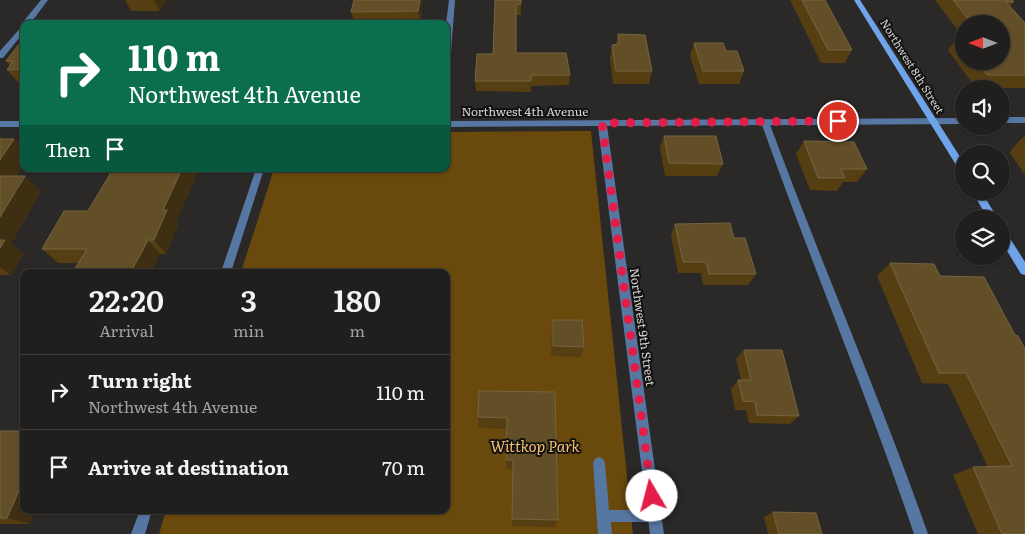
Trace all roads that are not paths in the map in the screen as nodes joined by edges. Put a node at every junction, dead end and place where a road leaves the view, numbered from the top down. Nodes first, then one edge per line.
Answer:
1 (45, 0) edge
2 (452, 0) edge
3 (857, 0) edge
4 (29, 20) edge
5 (450, 22) edge
6 (20, 32) edge
7 (0, 56) edge
8 (1010, 120) edge
9 (1025, 120) edge
10 (932, 121) junction
11 (955, 121) edge
12 (765, 122) junction
13 (602, 123) junction
14 (0, 124) edge
15 (20, 124) edge
16 (450, 124) edge
17 (955, 158) edge
18 (259, 172) edge
19 (1010, 247) edge
20 (227, 269) edge
21 (1025, 271) edge
22 (599, 463) dead end
23 (145, 514) edge
24 (604, 516) junction
25 (654, 516) junction
26 (138, 534) edge
27 (605, 534) edge
28 (657, 534) edge
29 (921, 534) edge

1 - 4 street
2 - 5 street
3 - 10 street, Northwest 8th Street
6 - 7 street
8 - 9 street
10 - 11 street, Northwest 4th Avenue
10 - 12 street, Northwest 4th Avenue
10 - 17 street, Northwest 8th Street
12 - 13 street, Northwest 4th Avenue
12 - 29 street
13 - 16 street, Northwest 4th Avenue
13 - 25 street, Northwest 9th Street
14 - 15 street
18 - 20 street
19 - 21 street
22 - 24 street
23 - 26 street
24 - 25 street
24 - 27 street
25 - 28 street, Northwest 9th Street

